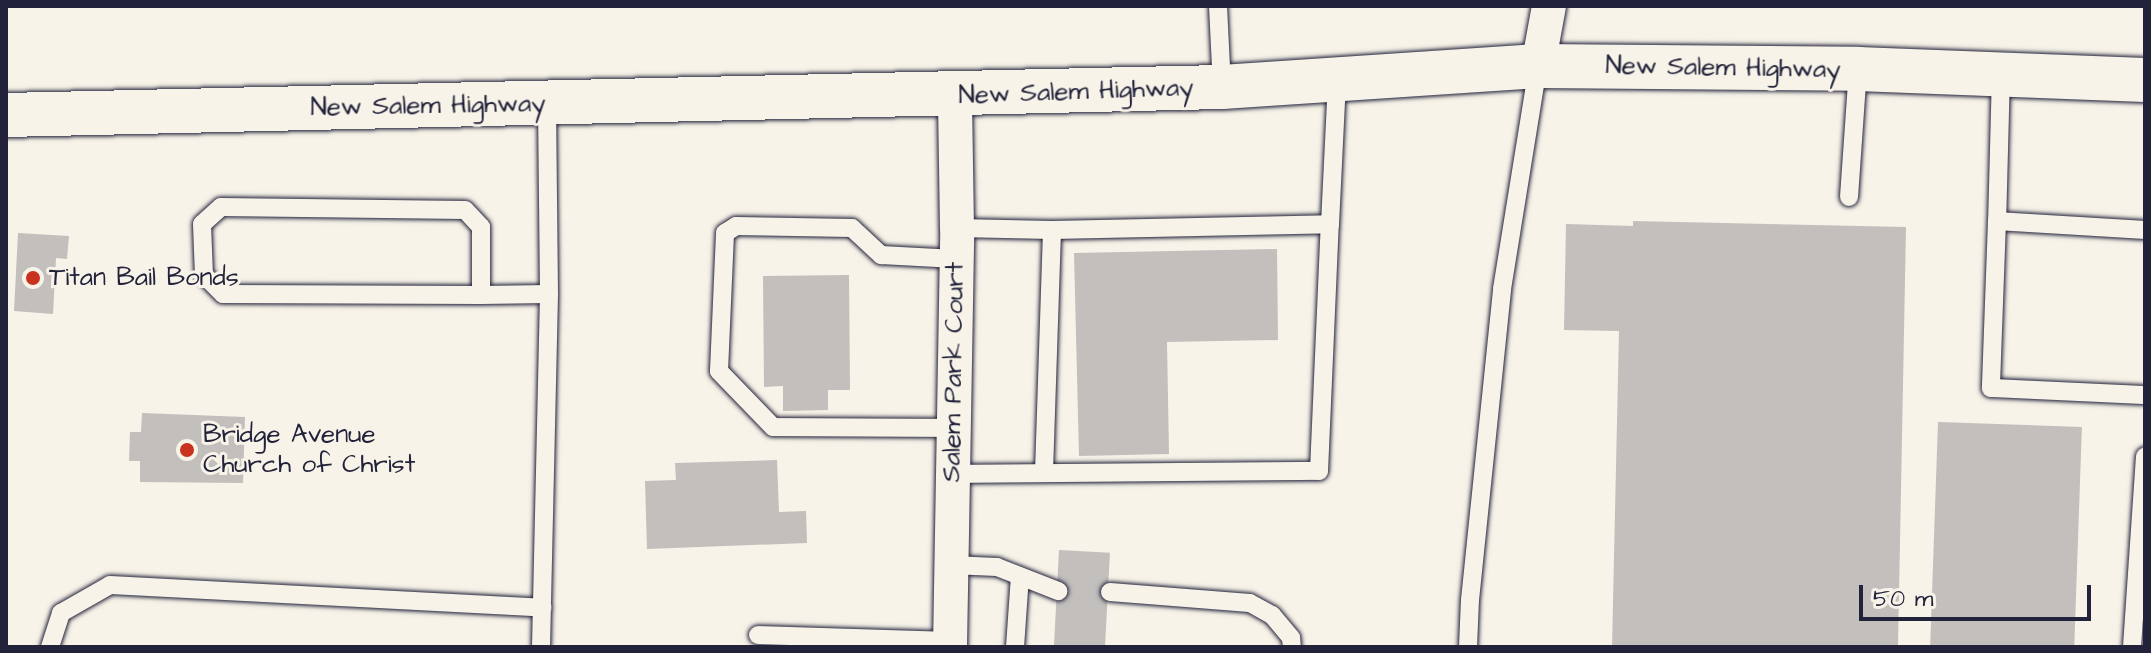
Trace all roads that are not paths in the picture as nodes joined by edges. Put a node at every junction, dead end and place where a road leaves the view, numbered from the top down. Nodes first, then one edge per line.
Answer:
1 (1218, 6) edge
2 (1549, 6) edge
3 (1538, 66) junction
4 (1858, 69) junction
5 (2001, 73) junction
6 (2144, 75) edge
7 (1337, 79) junction
8 (1222, 87) junction
9 (955, 96) junction
10 (547, 103) junction
11 (6, 115) edge
12 (1849, 197) dead end
13 (1997, 221) junction
14 (1330, 224) junction
15 (1052, 230) junction
16 (2145, 230) edge
17 (957, 243) junction
18 (549, 294) junction
19 (481, 295) junction
20 (2145, 395) edge
21 (953, 428) junction
22 (2145, 456) edge
23 (1044, 472) junction
24 (952, 474) junction
25 (951, 565) junction
26 (1020, 576) junction
27 (1058, 591) dead end
28 (1110, 592) dead end
29 (542, 608) junction
30 (758, 635) dead end
31 (950, 644) edge
32 (50, 647) edge
33 (541, 647) edge
34 (1015, 647) edge
35 (1292, 647) edge
36 (1468, 647) edge
37 (2132, 647) edge

1 - 8 lane
2 - 3 street
3 - 4 main road, New Salem Highway
3 - 7 main road, New Salem Highway
3 - 36 lane
4 - 5 main road, New Salem Highway
4 - 12 lane
5 - 6 main road, New Salem Highway
5 - 13 lane
7 - 8 main road, New Salem Highway
7 - 14 lane
8 - 9 main road, New Salem Highway
9 - 10 main road, New Salem Highway
9 - 17 street, Salem Park Court
10 - 11 main road, New Salem Highway
10 - 18 lane
13 - 16 lane
13 - 20 lane
14 - 15 lane
14 - 23 lane
15 - 17 lane
15 - 23 lane
17 - 21 street, Salem Park Court
17 - 21 lane
18 - 19 lane
18 - 29 lane
19 - 19 lane
21 - 24 street, Salem Park Court
22 - 37 lane
23 - 24 lane
24 - 25 street, Salem Park Court
25 - 26 lane
25 - 31 street, Salem Park Court
26 - 27 lane
26 - 34 lane
28 - 35 lane
29 - 32 lane
29 - 33 lane
30 - 31 lane

